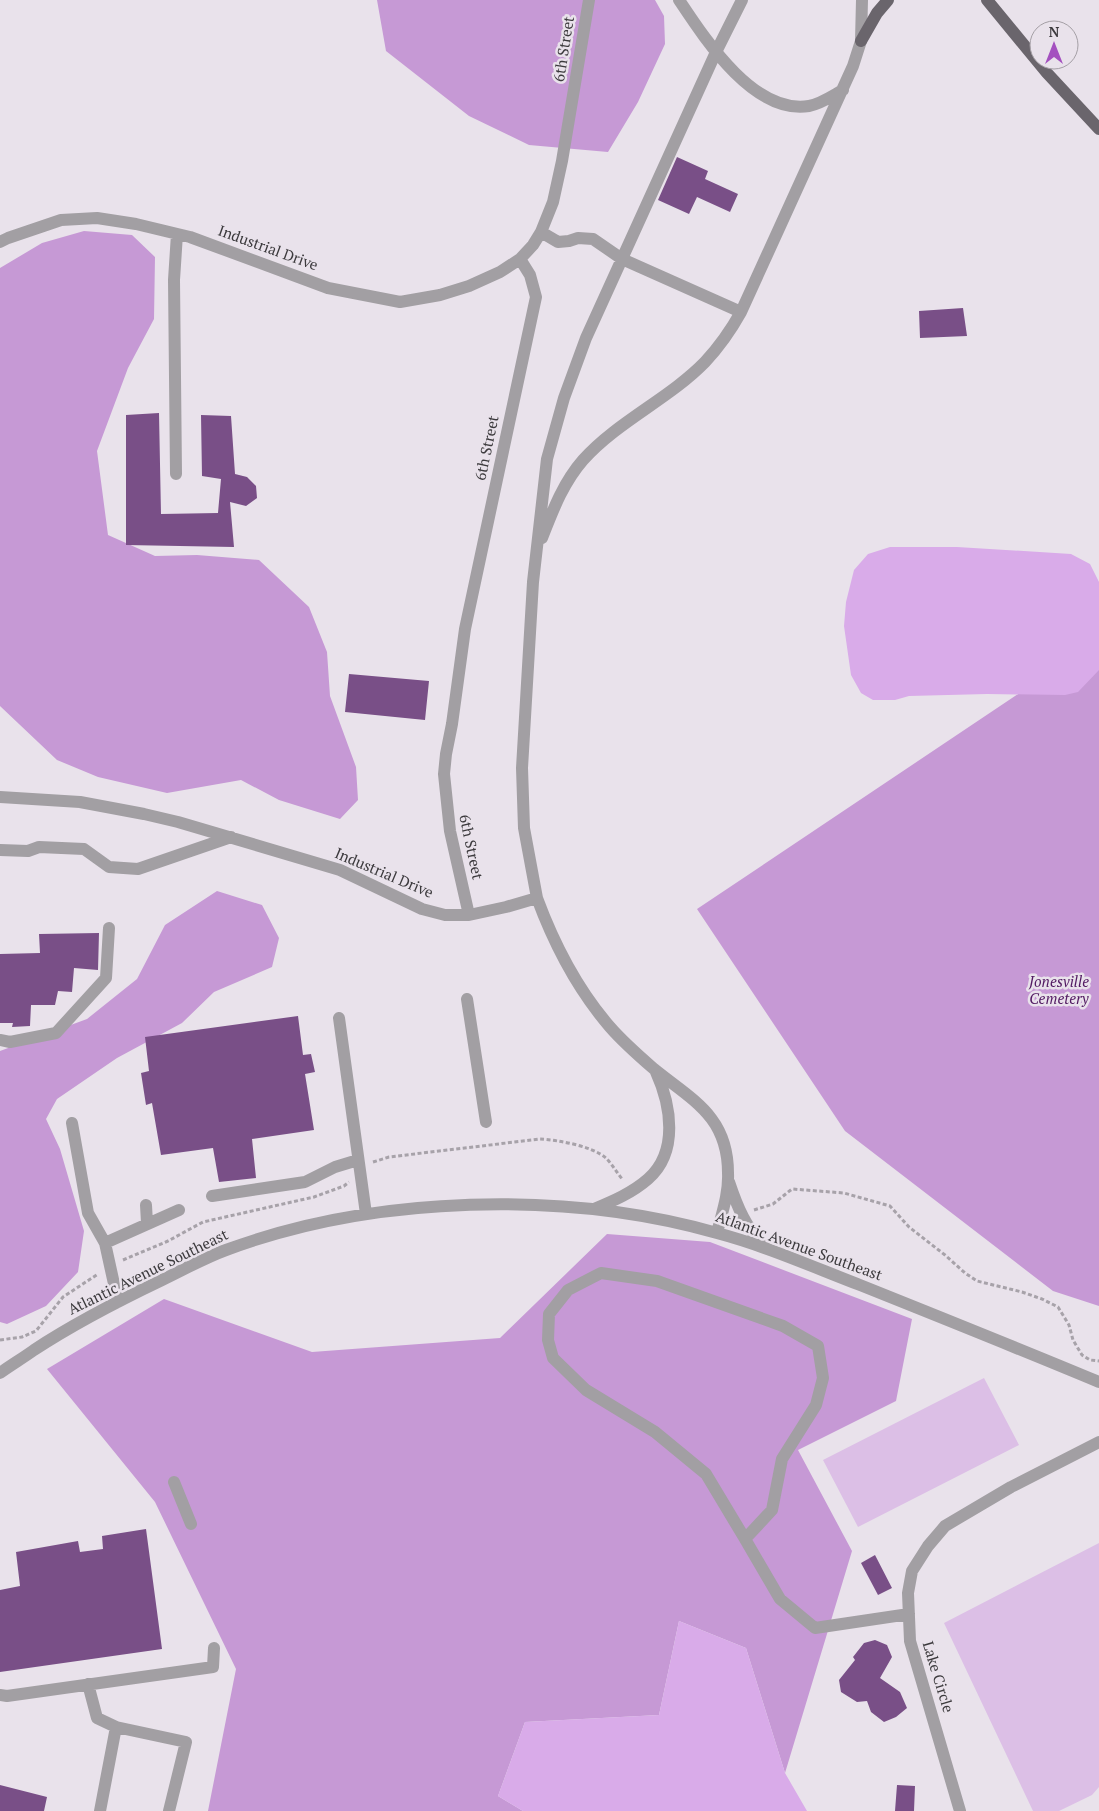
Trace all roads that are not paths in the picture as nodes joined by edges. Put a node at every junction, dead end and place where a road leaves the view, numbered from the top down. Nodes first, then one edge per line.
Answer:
1 (588, 0) edge
2 (680, 0) edge
3 (742, 0) edge
4 (862, 0) edge
5 (888, 0) edge
6 (987, 0) edge
7 (860, 41) junction
8 (716, 52) junction
9 (843, 90) junction
10 (1099, 129) edge
11 (541, 232) junction
12 (177, 234) junction
13 (0, 242) edge
14 (520, 259) junction
15 (622, 259) junction
16 (741, 312) junction
17 (176, 474) dead end
18 (537, 549) junction
19 (0, 796) edge
20 (231, 837) junction
21 (0, 850) edge
22 (537, 898) junction
23 (469, 916) junction
24 (108, 928) dead end
25 (468, 999) dead end
26 (339, 1018) dead end
27 (0, 1040) edge
28 (655, 1070) junction
29 (486, 1122) dead end
30 (72, 1123) dead end
31 (359, 1166) junction
32 (728, 1180) junction
33 (212, 1196) dead end
34 (146, 1205) dead end
35 (594, 1209) junction
36 (179, 1210) dead end
37 (366, 1214) junction
38 (147, 1223) junction
39 (717, 1232) junction
40 (105, 1244) junction
41 (769, 1250) junction
42 (118, 1302) junction
43 (0, 1373) edge
44 (1099, 1382) edge
45 (1099, 1442) edge
46 (174, 1482) dead end
47 (191, 1524) dead end
48 (745, 1539) junction
49 (909, 1614) junction
50 (214, 1648) dead end
51 (88, 1684) junction
52 (0, 1695) edge
53 (116, 1726) junction
54 (100, 1811) edge
55 (169, 1811) edge
56 (960, 1811) edge

1 - 11 street, 6th Street
2 - 8 street
3 - 8 street
4 - 7 street
5 - 7 main road
6 - 10 main road
7 - 9 street
8 - 9 street
8 - 15 street
9 - 16 street
11 - 14 street, 6th Street
11 - 15 street
12 - 13 street, Industrial Drive
12 - 14 street, Industrial Drive
12 - 17 street
14 - 23 street, 6th Street
15 - 16 street
15 - 18 street
16 - 18 street
18 - 22 street
19 - 20 street, Industrial Drive
20 - 21 street
20 - 23 street, Industrial Drive
22 - 23 street, Industrial Drive
22 - 28 street
24 - 27 street
25 - 29 street
26 - 31 street
28 - 32 street
28 - 35 street
30 - 40 street
31 - 33 street
31 - 37 street
32 - 39 street
32 - 41 street
34 - 38 street
35 - 37 street, Atlantic Avenue Southeast
35 - 39 street, Atlantic Avenue Southeast
36 - 38 street
37 - 42 street, Atlantic Avenue Southeast
38 - 40 street
39 - 41 street, Atlantic Avenue Southeast
40 - 42 street
41 - 44 street, Atlantic Avenue Southeast
42 - 43 street, Atlantic Avenue Southeast
45 - 49 street, Lake Circle
46 - 47 street
48 - 48 street
48 - 49 street
49 - 56 street, Lake Circle
50 - 51 street
51 - 52 street
51 - 53 street
53 - 54 street
53 - 55 street

